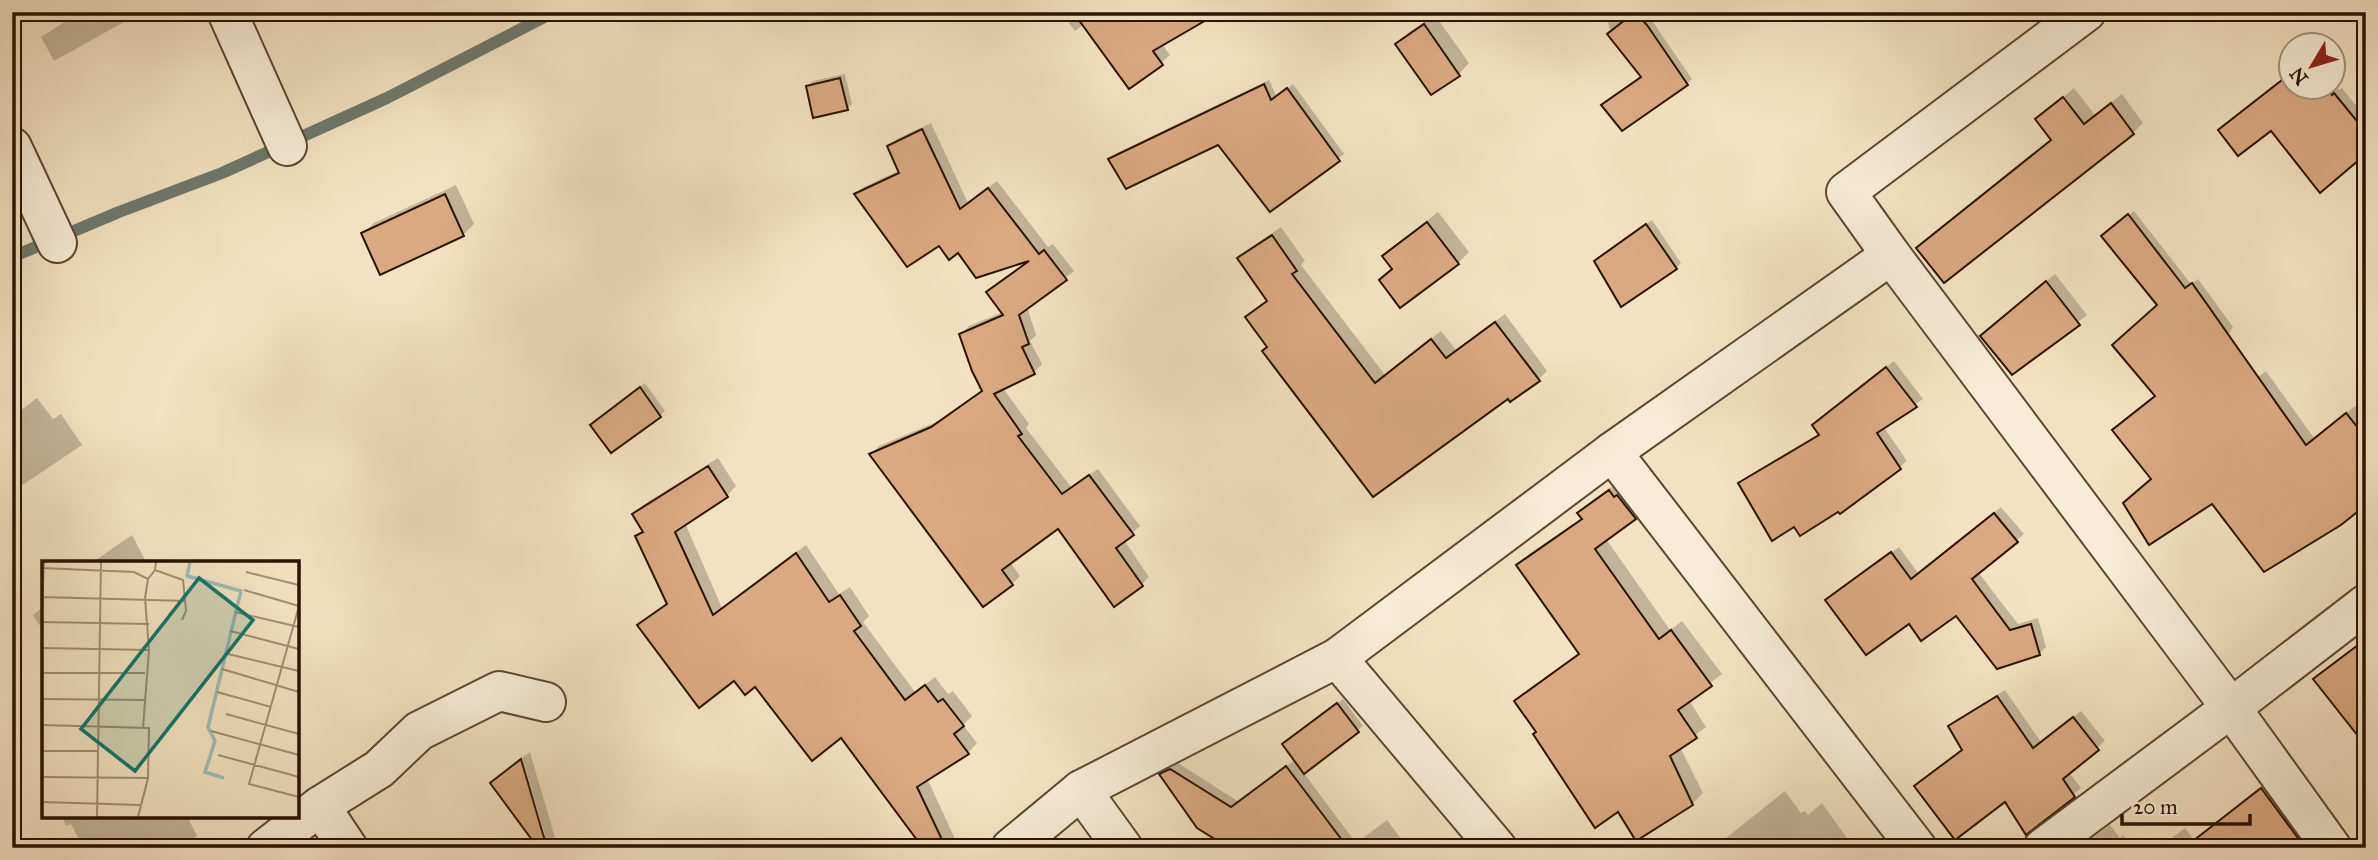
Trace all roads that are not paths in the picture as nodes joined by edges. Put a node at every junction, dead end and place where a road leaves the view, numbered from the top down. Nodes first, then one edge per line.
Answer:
1 (228, 12) edge
2 (2087, 12) edge
3 (287, 146) dead end
4 (12, 147) edge
5 (57, 243) dead end
6 (1891, 255) junction
7 (1612, 452) junction
8 (2366, 604) edge
9 (1337, 658) junction
10 (546, 702) dead end
11 (2231, 709) junction
12 (1081, 790) junction
13 (320, 806) junction
14 (266, 848) edge
15 (348, 848) edge
16 (1010, 848) edge
17 (1123, 848) edge
18 (1497, 848) edge
19 (1916, 848) edge
20 (2043, 848) edge
21 (2332, 848) edge

1 - 3 street
2 - 6 street
4 - 5 street
6 - 7 street
6 - 11 street
7 - 9 street
7 - 19 street
8 - 11 street
9 - 12 street
9 - 18 street
10 - 13 street
11 - 20 street
11 - 21 street
12 - 16 street
12 - 17 street
13 - 14 street
13 - 15 street

